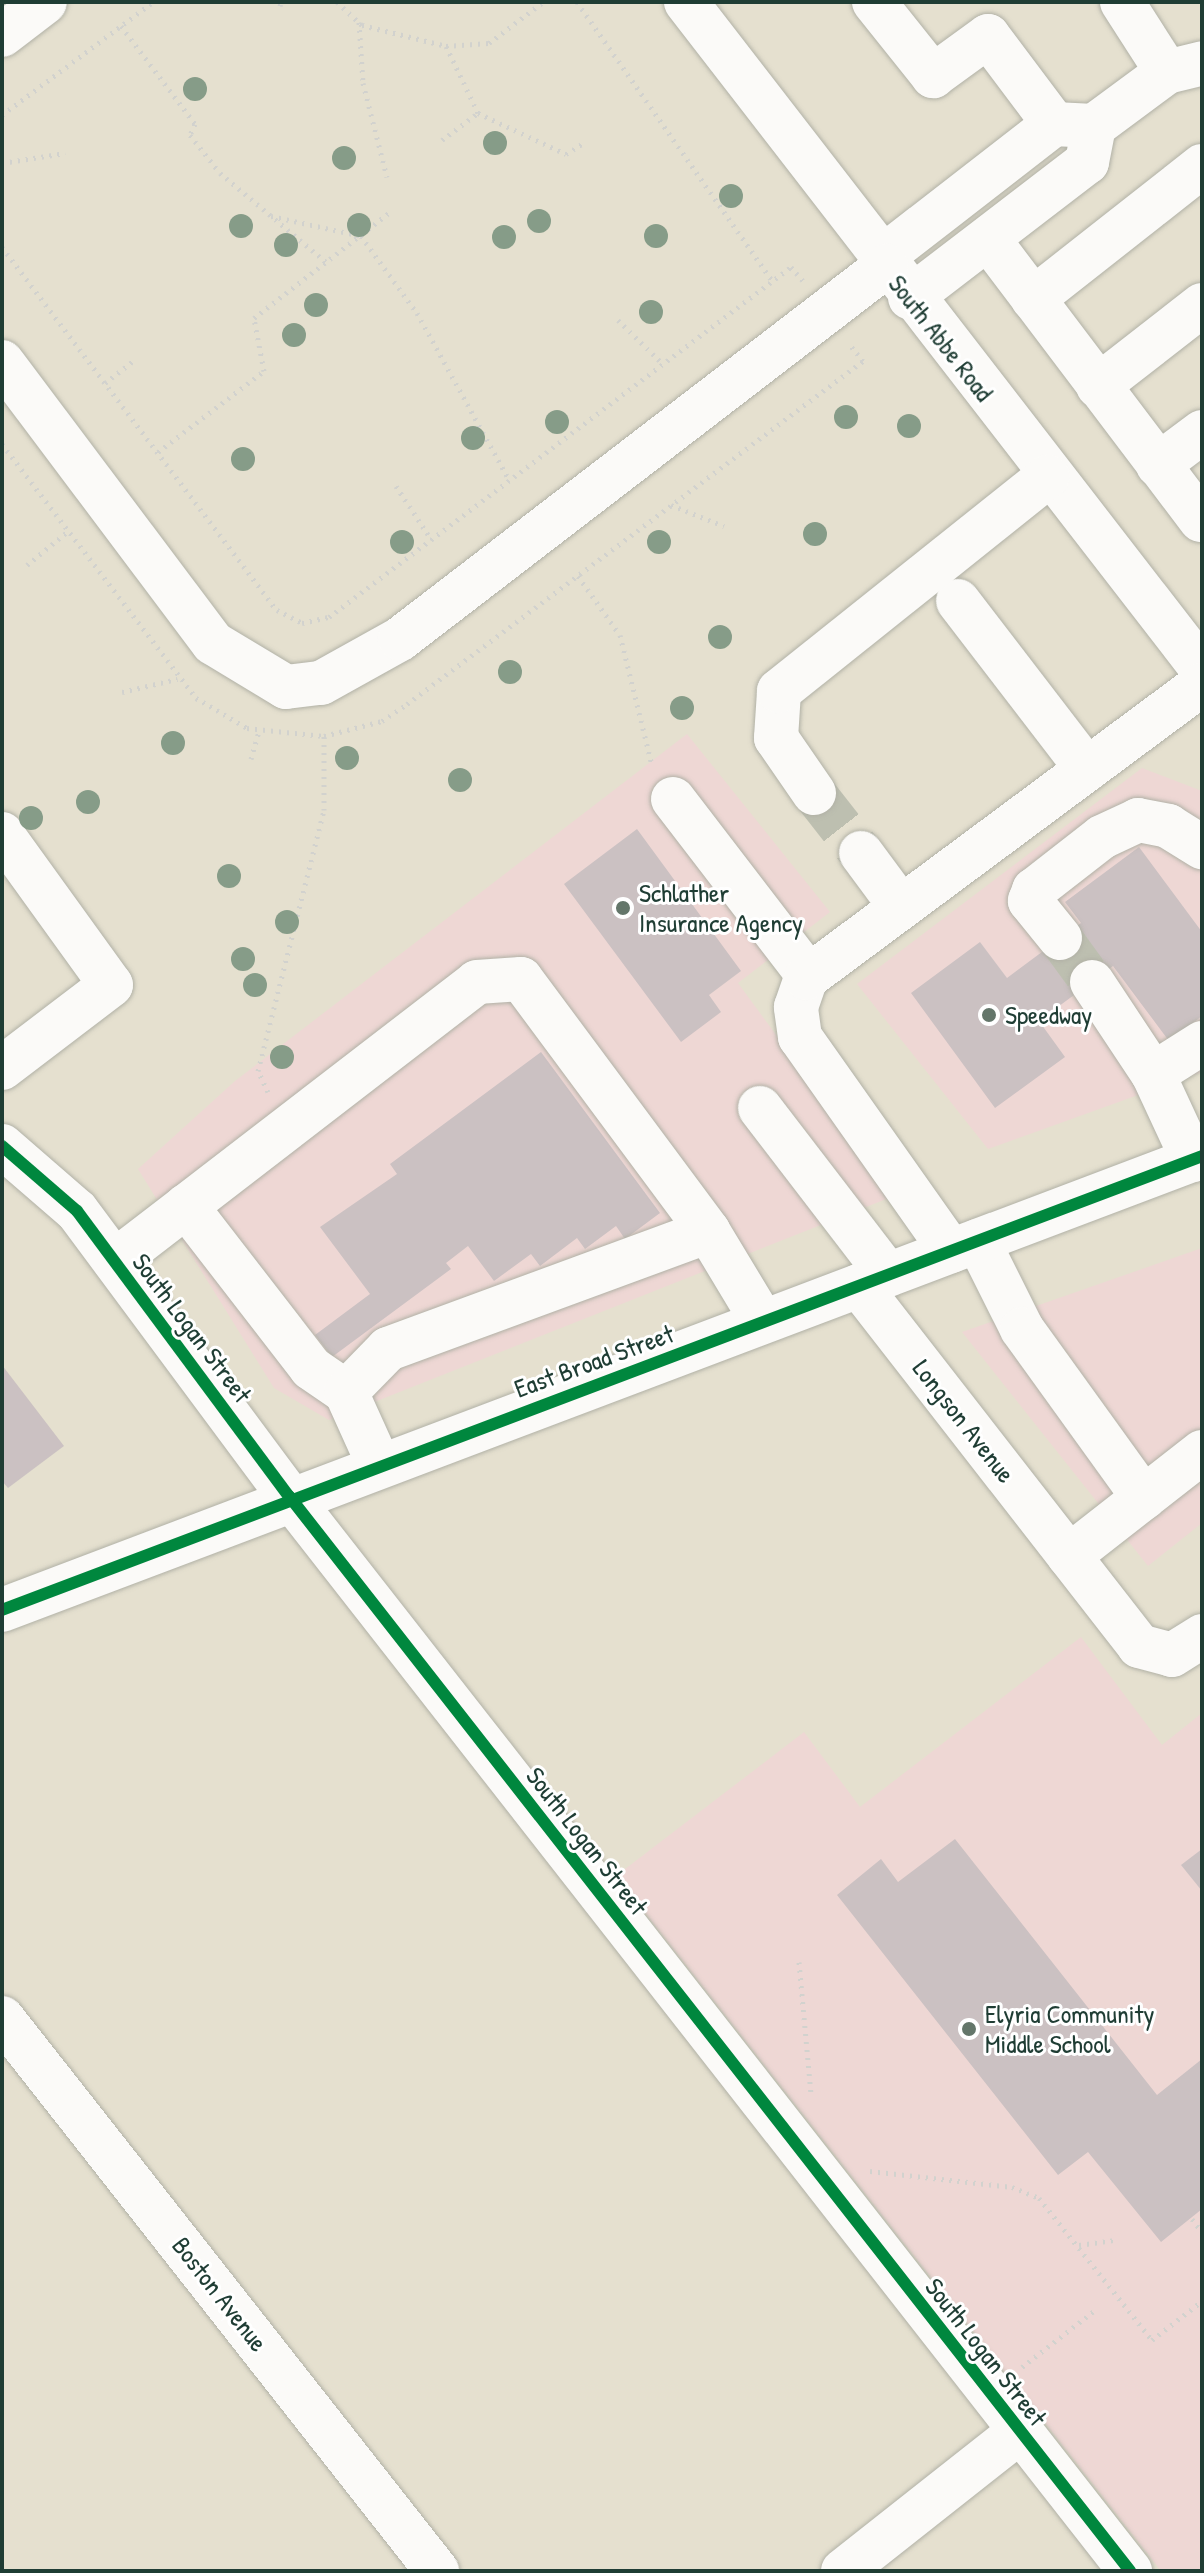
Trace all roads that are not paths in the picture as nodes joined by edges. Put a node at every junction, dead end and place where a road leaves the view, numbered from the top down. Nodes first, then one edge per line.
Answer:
1 (45, 2) edge
2 (686, 2) edge
3 (874, 2) edge
4 (1122, 2) edge
5 (2, 35) edge
6 (1184, 67) edge
7 (1074, 125) junction
8 (1202, 166) edge
9 (989, 240) junction
10 (892, 274) junction
11 (1033, 299) junction
12 (1202, 305) edge
13 (2, 362) edge
14 (1098, 386) junction
15 (1202, 432) edge
16 (1158, 465) junction
17 (1048, 476) junction
18 (1202, 520) edge
19 (958, 601) dead end
20 (1202, 669) edge
21 (1202, 684) edge
22 (1087, 769) junction
23 (814, 793) tunnel mouth
24 (673, 799) dead end
25 (2, 834) edge
26 (1202, 847) edge
27 (861, 853) tunnel mouth
28 (901, 907) junction
29 (1060, 938) tunnel mouth
30 (1092, 982) tunnel mouth
31 (803, 992) junction
32 (1202, 1043) edge
33 (2, 1068) edge
34 (1153, 1074) junction
35 (760, 1108) dead end
36 (2, 1146) edge
37 (1198, 1158) edge
38 (186, 1206) junction
39 (708, 1231) junction
40 (965, 1246) junction
41 (115, 1261) junction
42 (873, 1281) junction
43 (763, 1322) junction
44 (329, 1380) junction
45 (1202, 1452) edge
46 (378, 1463) junction
47 (289, 1496) junction
48 (1144, 1498) junction
49 (1069, 1556) junction
50 (2, 1610) edge
51 (1196, 1641) edge
52 (2, 2018) edge
53 (1020, 2431) junction
54 (437, 2571) edge
55 (843, 2571) edge
56 (1130, 2571) edge

1 - 5 street
2 - 10 street, South Abbe Road
3 - 7 street
4 - 6 street
6 - 7 street
7 - 9 street
7 - 10 street
8 - 11 street
9 - 10 street
9 - 11 street
10 - 13 street
10 - 17 street, South Abbe Road
11 - 14 street
12 - 14 street
14 - 16 street
15 - 16 street
16 - 18 street
17 - 20 street, South Abbe Road
17 - 23 street
19 - 22 street
21 - 22 street
22 - 28 street
24 - 31 street
25 - 33 street
26 - 29 street
27 - 28 street
28 - 31 street
30 - 34 street
31 - 40 street
32 - 34 street
34 - 37 street
35 - 42 street, Longson Avenue
36 - 41 street, South Logan Street
37 - 40 street, East Broad Street
38 - 39 street
38 - 41 street
38 - 44 street
39 - 43 street
39 - 44 street
40 - 42 street, East Broad Street
40 - 48 street
41 - 47 street, South Logan Street
42 - 43 street, East Broad Street
42 - 49 street, Longson Avenue
43 - 46 street, East Broad Street
44 - 46 street
45 - 48 street
46 - 47 street, East Broad Street
47 - 50 street, East Broad Street
47 - 53 street, South Logan Street
48 - 49 street
49 - 51 street, Longson Avenue
52 - 54 street, Boston Avenue
53 - 55 street
53 - 56 street, South Logan Street

